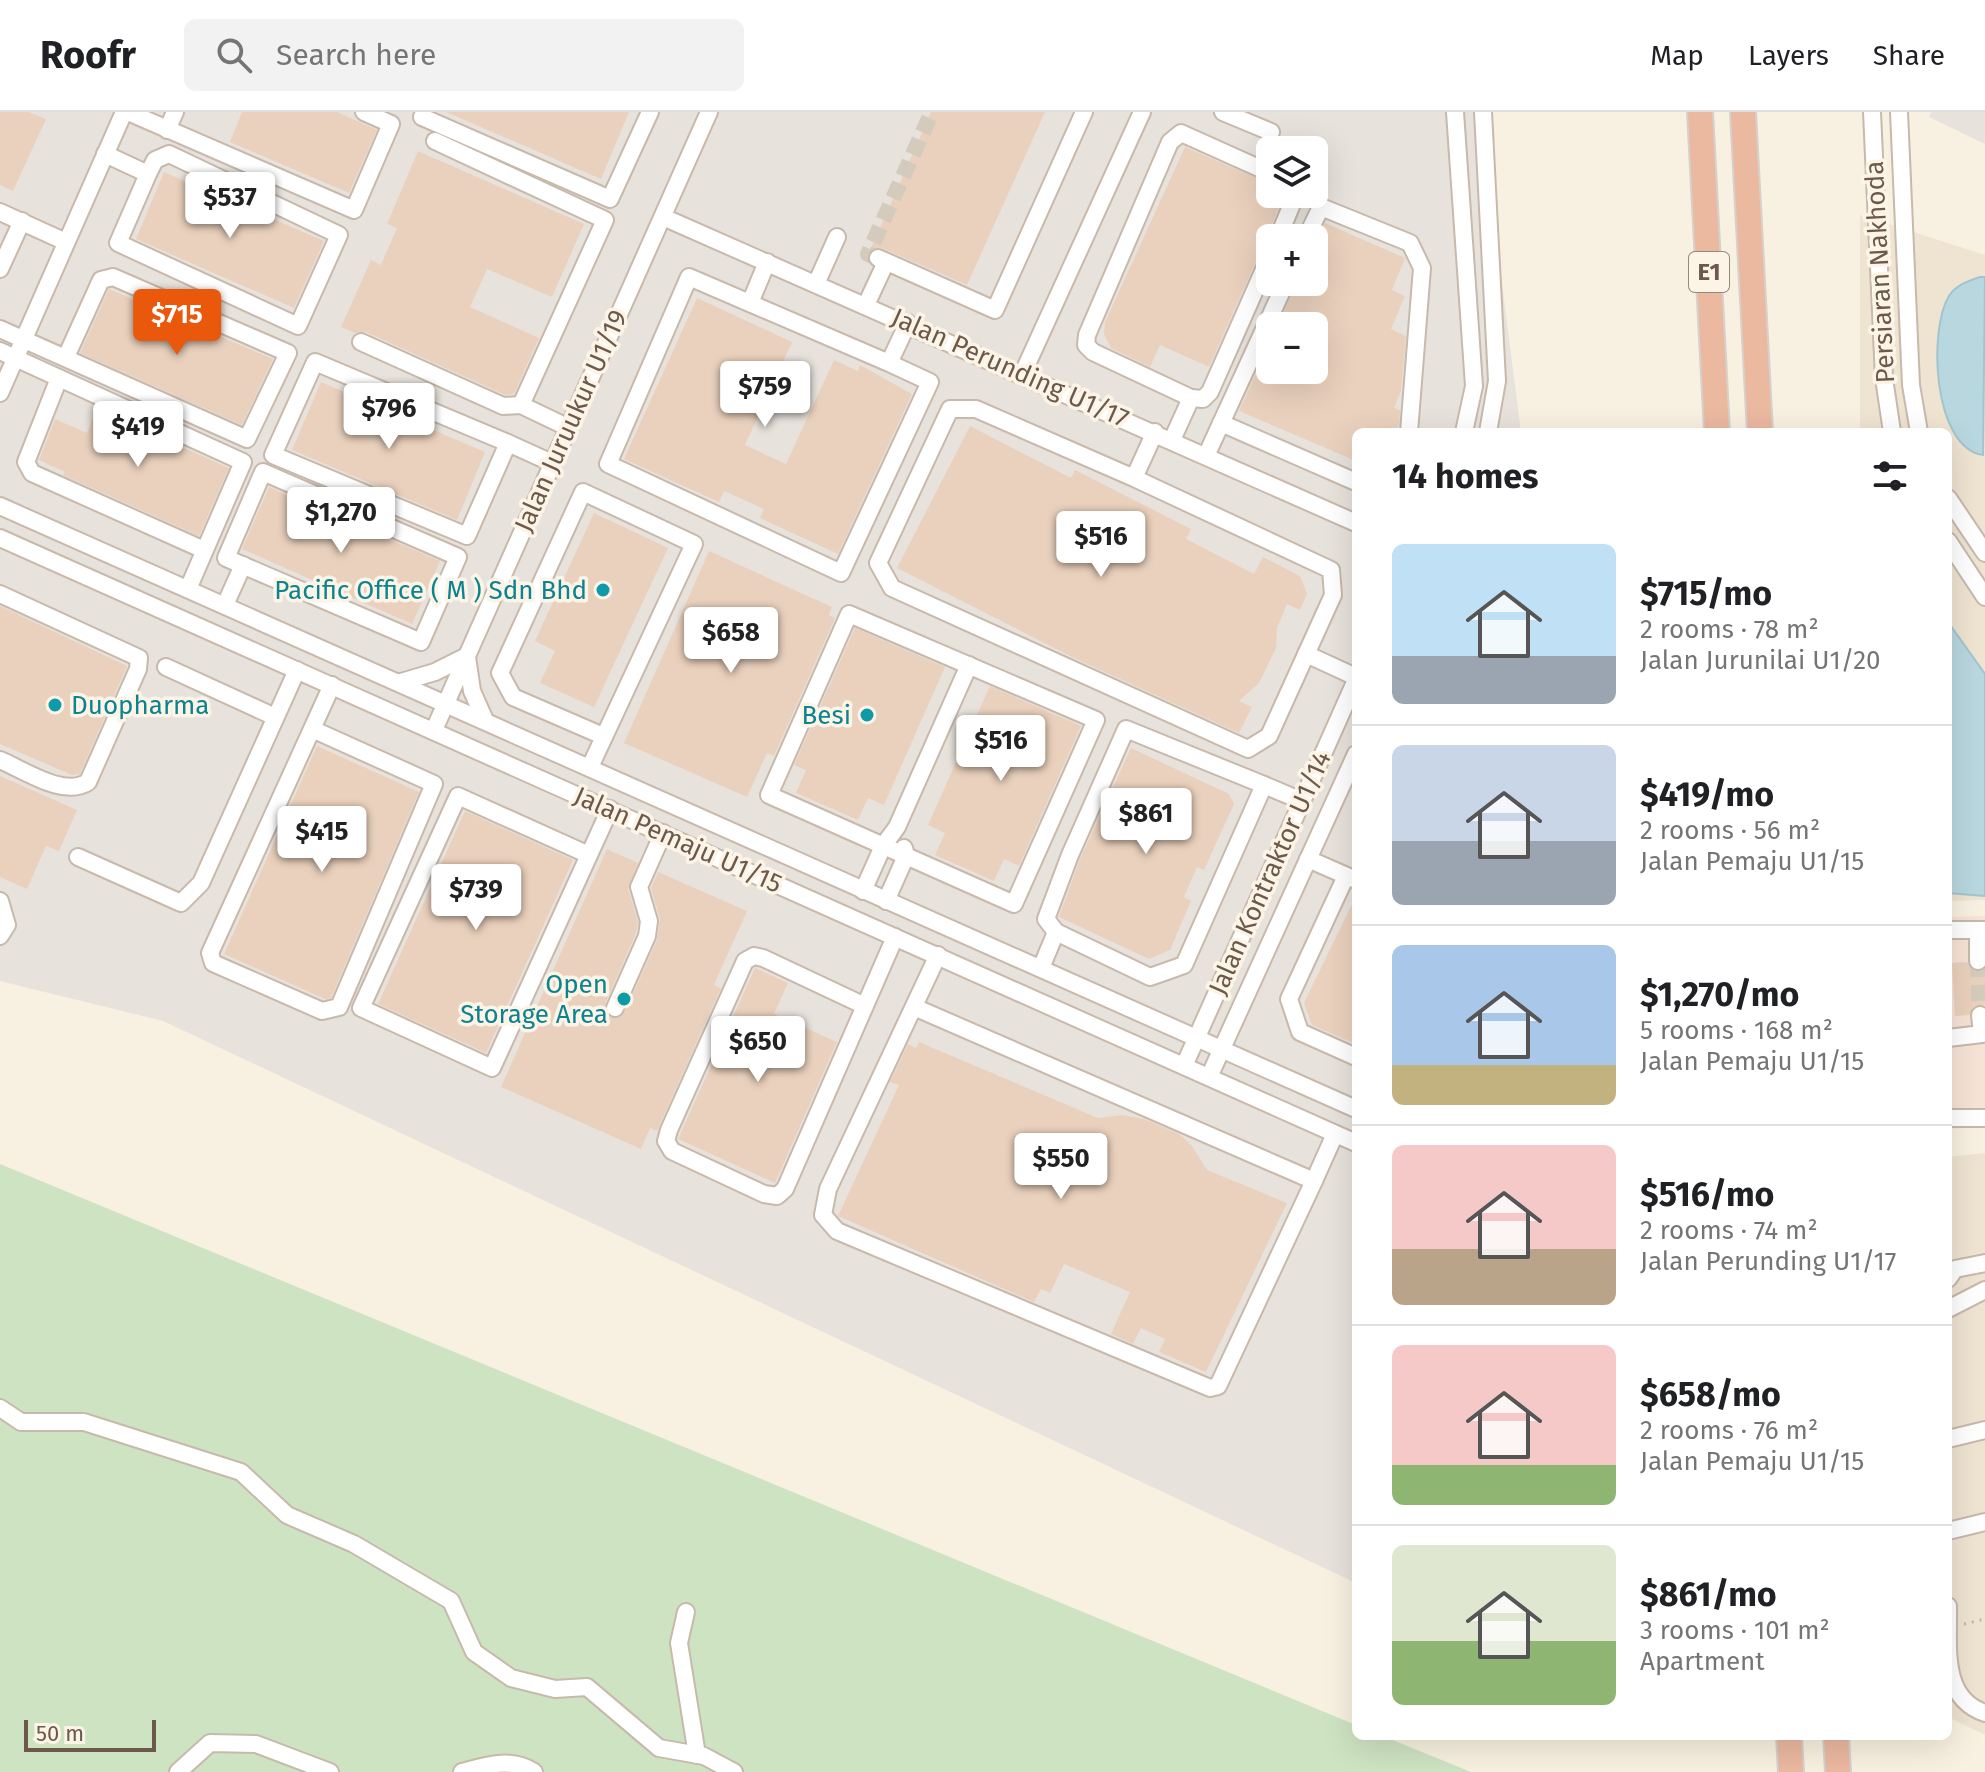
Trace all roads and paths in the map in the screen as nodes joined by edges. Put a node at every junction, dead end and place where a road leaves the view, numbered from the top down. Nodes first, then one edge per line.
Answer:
1 (126, 112) edge
2 (175, 112) edge
3 (364, 112) edge
4 (650, 112) edge
5 (709, 112) edge
6 (1084, 112) edge
7 (1142, 112) edge
8 (1223, 112) edge
9 (1455, 112) edge
10 (1483, 112) edge
11 (1700, 112) edge
12 (1743, 112) edge
13 (1872, 112) edge
14 (1899, 112) edge
15 (422, 117) dead end
16 (167, 130) junction
17 (1271, 132) dead end
18 (435, 141) dead end
19 (105, 154) junction
20 (1256, 167) edge
21 (148, 174) junction
22 (0, 212) edge
23 (663, 217) junction
24 (22, 221) junction
25 (1313, 224) edge
26 (837, 237) dead end
27 (66, 242) junction
28 (767, 262) junction
29 (0, 269) edge
30 (1751, 270) junction
31 (816, 284) junction
32 (1256, 288) edge
33 (1280, 296) edge
34 (750, 303) junction
35 (866, 305) junction
36 (908, 323) junction
37 (0, 329) edge
38 (23, 340) junction
39 (361, 342) dead end
40 (8, 354) edge
41 (66, 357) junction
42 (889, 363) junction
43 (1023, 373) junction
44 (59, 378) junction
45 (0, 393) edge
46 (1191, 398) junction
47 (521, 405) junction
48 (1221, 423) junction
49 (567, 427) junction
50 (1409, 428) edge
51 (1465, 428) edge
52 (1489, 428) edge
53 (1717, 428) edge
54 (1760, 428) edge
55 (1768, 428) edge
56 (1891, 428) edge
57 (1918, 428) edge
58 (1155, 432) junction
59 (1172, 440) junction
60 (508, 443) junction
61 (1206, 456) junction
62 (552, 463) junction
63 (1134, 478) junction
64 (1352, 480) edge
65 (1952, 504) edge
66 (0, 506) edge
67 (1352, 521) edge
68 (0, 538) edge
69 (1952, 547) edge
70 (204, 550) junction
71 (1985, 553) edge
72 (243, 565) junction
73 (188, 589) junction
74 (0, 594) edge
75 (1985, 597) edge
76 (225, 605) junction
77 (1306, 654) junction
78 (467, 656) junction
79 (969, 665) junction
80 (166, 667) dead end
81 (297, 670) junction
82 (1352, 677) edge
83 (401, 682) junction
84 (332, 685) junction
85 (1352, 688) edge
86 (447, 702) junction
87 (275, 717) junction
88 (484, 718) junction
89 (312, 729) junction
90 (434, 730) junction
91 (603, 736) junction
92 (0, 760) edge
93 (1352, 763) edge
94 (590, 767) junction
95 (1264, 785) junction
96 (1302, 801) junction
97 (610, 809) junction
98 (897, 827) junction
99 (663, 833) junction
100 (883, 846) junction
101 (589, 855) junction
102 (906, 856) junction
103 (78, 857) dead end
104 (1308, 859) junction
105 (1351, 878) edge
106 (863, 891) junction
107 (0, 901) edge
108 (886, 901) junction
109 (1952, 930) edge
110 (1981, 930) edge
111 (1056, 932) junction
112 (0, 936) edge
113 (895, 937) junction
114 (938, 955) junction
115 (1978, 961) dead end
116 (1041, 968) junction
117 (865, 1006) junction
118 (914, 1007) junction
119 (615, 1008) dead end
120 (1980, 1015) dead end
121 (1983, 1034) edge
122 (1196, 1038) junction
123 (1952, 1038) edge
124 (1221, 1049) junction
125 (1352, 1055) edge
126 (1184, 1066) junction
127 (1209, 1077) junction
128 (1352, 1107) edge
129 (1952, 1118) edge
130 (1985, 1118) edge
131 (1335, 1134) junction
132 (1352, 1141) edge
133 (1314, 1181) junction
134 (1985, 1263) edge
135 (1952, 1273) edge
136 (1985, 1290) edge
137 (1952, 1307) edge
138 (0, 1408) edge
139 (1985, 1430) edge
140 (1952, 1438) edge
141 (1985, 1522) edge
142 (1952, 1530) edge
143 (686, 1612) dead end
144 (1985, 1619) edge
145 (1952, 1627) edge
146 (1952, 1674) edge
147 (1985, 1713) edge
148 (1789, 1740) edge
149 (1836, 1740) edge
150 (697, 1755) junction
151 (178, 1772) edge
152 (330, 1772) edge
153 (462, 1772) edge
154 (534, 1772) edge
155 (734, 1772) edge
156 (1791, 1772) edge
157 (1838, 1772) edge

1 - 16 street
1 - 19 street
2 - 16 street
3 - 16 street
4 - 15 street
5 - 23 street, Jalan Juruukur U1/19
6 - 35 street
7 - 43 street
8 - 17 street
9 - 51 street
10 - 52 street
11 - 53 highway, E1
12 - 30 highway, E1
13 - 56 street, Persiaran Nakhoda
14 - 57 street, Persiaran Nakhoda
18 - 47 street
19 - 21 street
19 - 27 street
20 - 46 street
21 - 21 street
22 - 24 street
23 - 28 street, Jalan Perunding U1/17
23 - 49 street, Jalan Juruukur U1/19
24 - 27 street
24 - 29 street
25 - 50 street
26 - 31 street
27 - 38 street
28 - 31 street, Jalan Perunding U1/17
28 - 34 street
30 - 54 highway, E1
30 - 55 highway
31 - 35 street, Jalan Perunding U1/17
32 - 46 street
33 - 48 street
34 - 42 street
34 - 42 street
35 - 36 street, Jalan Perunding U1/17
36 - 42 street
36 - 43 street, Jalan Perunding U1/17
37 - 38 street
38 - 40 street
38 - 41 street
39 - 47 street
40 - 44 street
40 - 45 street
41 - 41 street
43 - 58 street, Jalan Perunding U1/17
44 - 70 street
44 - 70 street
46 - 59 street
47 - 49 street
48 - 61 street
48 - 64 street
49 - 62 street, Jalan Juruukur U1/19
58 - 59 street, Jalan Perunding U1/17
58 - 63 street
59 - 61 street, Jalan Perunding U1/17
60 - 60 street
60 - 62 street
61 - 67 street, Jalan Perunding U1/17
62 - 78 street, Jalan Juruukur U1/19
63 - 77 street
63 - 77 street
65 - 71 street
66 - 73 street, Jalan Pemaju U1/15
68 - 81 street, Jalan Pemaju U1/15
69 - 75 street
70 - 73 street
72 - 72 street
72 - 76 street
73 - 76 street, Jalan Pemaju U1/15
74 - 92 street
76 - 83 street, Jalan Pemaju U1/15
77 - 82 street
78 - 83 street
78 - 86 street, Jalan Juruukur U1/19
78 - 88 street
79 - 98 street
79 - 100 street
79 - 102 street
80 - 87 street
81 - 84 street, Jalan Pemaju U1/15
81 - 87 street
83 - 86 street, Jalan Pemaju U1/15
84 - 89 street
84 - 90 street, Jalan Pemaju U1/15
85 - 96 street, Jalan Kontraktor U1/14
86 - 88 street, Jalan Pemaju U1/15
86 - 90 street, Jalan Juruukur U1/19
87 - 103 street
88 - 94 street, Jalan Pemaju U1/15
89 - 89 street
90 - 97 street, Jalan Pemaju U1/15
91 - 91 street
91 - 94 street
93 - 104 street, Jalan Kontraktor U1/14
94 - 106 street, Jalan Pemaju U1/15
95 - 96 street
95 - 111 street
95 - 111 street
96 - 122 street, Jalan Kontraktor U1/14
97 - 99 street, Jalan Pemaju U1/15
97 - 101 street
98 - 100 street
98 - 102 street
99 - 113 street, Jalan Pemaju U1/15
99 - 119 street
100 - 102 street
100 - 106 street
101 - 101 street
102 - 108 street
104 - 105 street
104 - 124 street, Jalan Kontraktor U1/14
105 - 125 street
106 - 108 street, Jalan Pemaju U1/15
107 - 112 street
108 - 116 street, Jalan Pemaju U1/15
109 - 110 street
110 - 115 street
111 - 116 street
113 - 114 street, Jalan Pemaju U1/15
113 - 117 street
114 - 118 street
114 - 126 street, Jalan Pemaju U1/15
116 - 122 street, Jalan Pemaju U1/15
117 - 117 street
118 - 133 street
118 - 133 street
120 - 121 street
121 - 123 street
122 - 124 street, Jalan Pemaju U1/15
122 - 126 street, Jalan Kontraktor U1/14
124 - 127 street, Jalan Kontraktor U1/14
124 - 128 street, Jalan Pemaju U1/15
126 - 127 street, Jalan Pemaju U1/15
127 - 131 street, Jalan Pemaju U1/15
129 - 130 street
131 - 132 street, Jalan Pemaju U1/15
131 - 133 street
134 - 135 street
136 - 137 street
138 - 150 street
139 - 140 street
141 - 142 street
143 - 150 street
144 - 145 path
146 - 147 street
148 - 156 highway
149 - 157 highway
150 - 155 street
151 - 152 street
153 - 154 street

